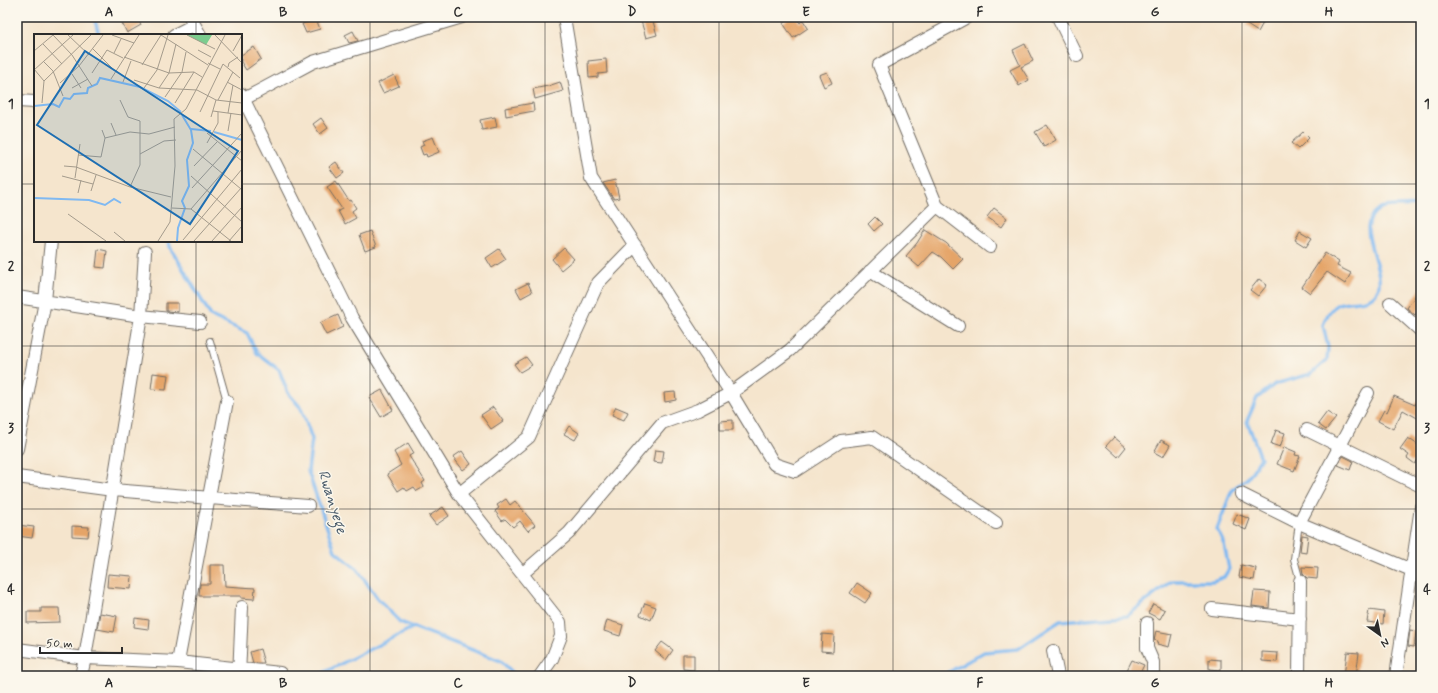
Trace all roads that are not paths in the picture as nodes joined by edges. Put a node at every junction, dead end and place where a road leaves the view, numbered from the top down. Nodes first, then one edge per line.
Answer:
1 (462, 17) edge
2 (564, 17) edge
3 (967, 17) edge
4 (1058, 17) edge
5 (194, 26) edge
6 (176, 34) edge
7 (1076, 56) dead end
8 (242, 97) edge
9 (17, 101) edge
10 (34, 102) edge
11 (937, 206) junction
12 (51, 242) edge
13 (635, 246) junction
14 (990, 247) dead end
15 (145, 252) dead end
16 (870, 272) junction
17 (17, 296) edge
18 (45, 301) junction
19 (1390, 303) dead end
20 (141, 316) junction
21 (200, 322) dead end
22 (958, 326) dead end
23 (1421, 331) edge
24 (210, 341) dead end
25 (731, 393) junction
26 (1368, 393) dead end
27 (227, 401) joint
28 (1307, 430) dead end
29 (1340, 446) junction
30 (17, 449) edge
31 (17, 477) edge
32 (1421, 486) edge
33 (113, 490) junction
34 (459, 494) junction
35 (1241, 494) dead end
36 (208, 497) junction
37 (308, 506) dead end
38 (1421, 506) edge
39 (996, 522) dead end
40 (1299, 523) junction
41 (1416, 572) edge
42 (522, 574) junction
43 (1300, 581) joint
44 (242, 607) dead end
45 (1212, 609) dead end
46 (1300, 618) junction
47 (1147, 622) dead end
48 (17, 649) edge
49 (1053, 651) dead end
50 (85, 658) junction
51 (178, 662) junction
52 (239, 672) edge
53 (280, 673) dead end
54 (81, 676) edge
55 (540, 676) edge
56 (1058, 676) edge
57 (1153, 676) edge
58 (1299, 676) edge
59 (1396, 676) edge

1 - 8 street
2 - 13 street
3 - 11 street
4 - 7 street
5 - 6 street
8 - 34 street
9 - 10 street
11 - 14 street
11 - 16 street
12 - 18 street
13 - 25 street
13 - 34 street
15 - 20 street
16 - 22 street
16 - 25 street
17 - 18 street
18 - 20 street
18 - 30 street
19 - 23 street
20 - 21 street
20 - 33 street
24 - 27 lane
25 - 39 street
25 - 42 street
26 - 29 street
27 - 36 street
28 - 29 street
29 - 32 street
29 - 40 street
31 - 33 street
33 - 36 street
33 - 50 street
34 - 42 street
35 - 40 street
36 - 37 street
36 - 51 street
38 - 41 street
40 - 41 street
40 - 43 lane
41 - 59 street
42 - 55 street
43 - 46 street
44 - 52 street
45 - 46 street
46 - 58 street
47 - 57 street
48 - 50 street
49 - 56 street
50 - 51 street
50 - 54 street
51 - 52 street
52 - 53 street

